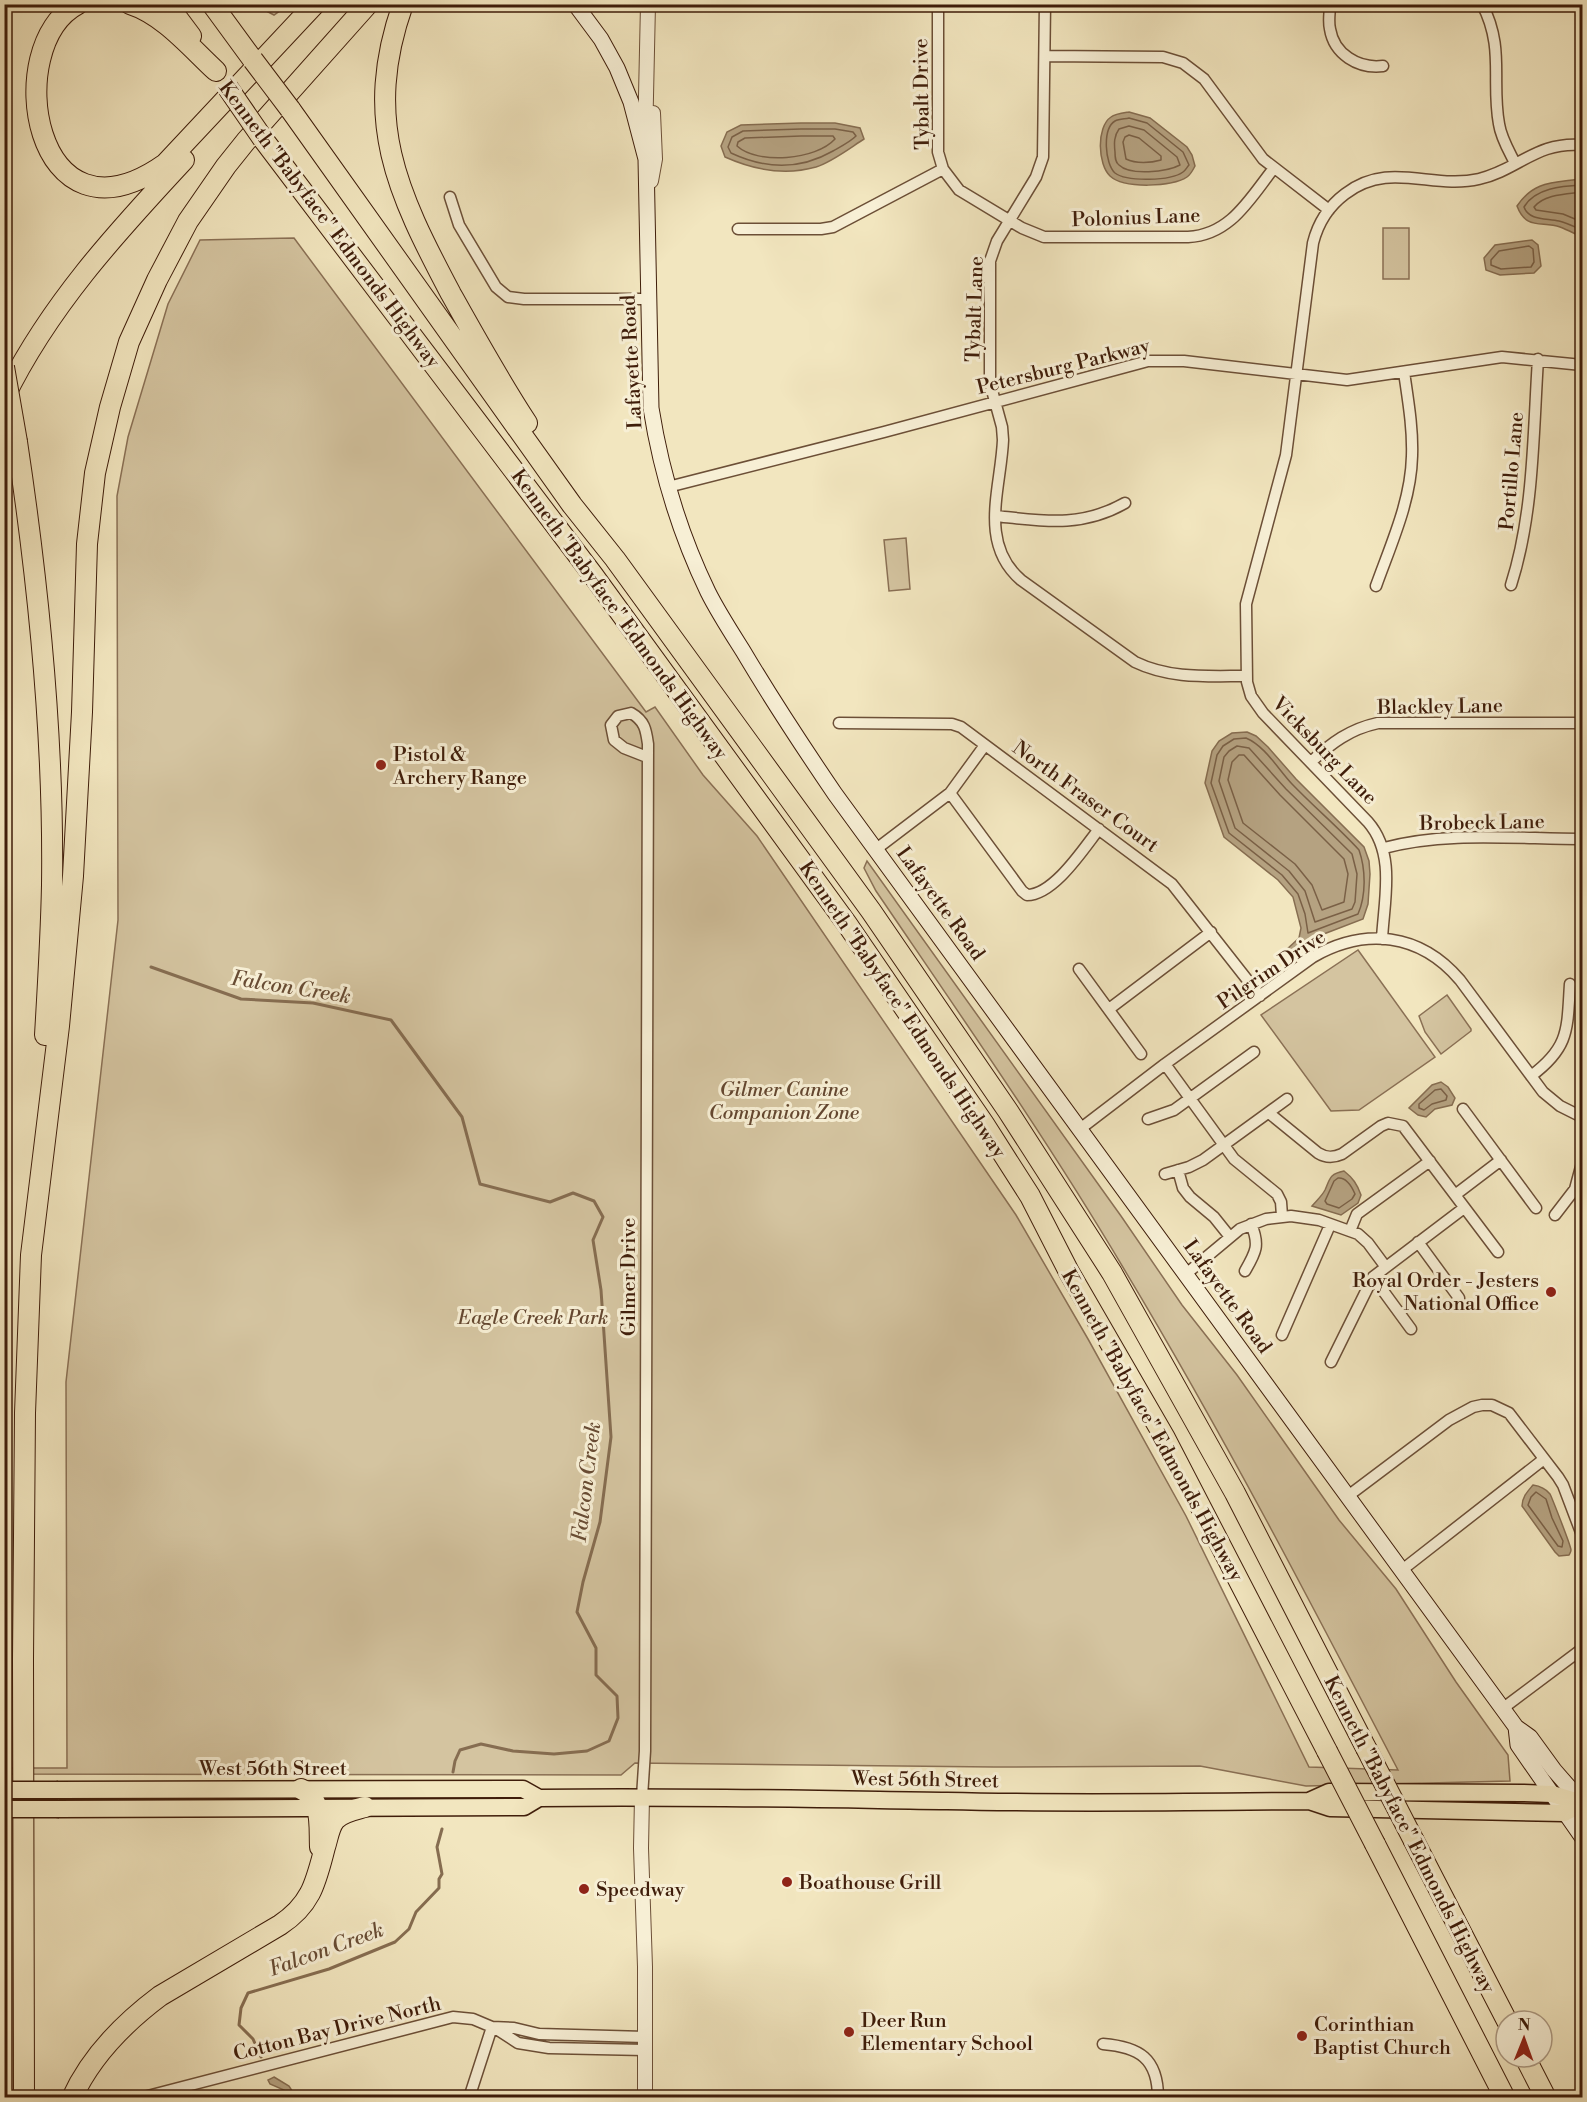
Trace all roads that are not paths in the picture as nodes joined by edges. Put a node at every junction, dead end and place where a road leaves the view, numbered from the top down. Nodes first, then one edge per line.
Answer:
1 (78, 4) edge
2 (130, 4) edge
3 (167, 4) edge
4 (212, 4) edge
5 (315, 4) edge
6 (330, 4) edge
7 (368, 4) edge
8 (403, 4) edge
9 (575, 4) edge
10 (648, 4) edge
11 (938, 4) edge
12 (1045, 4) edge
13 (1330, 4) edge
14 (1482, 4) edge
15 (26, 42) dead end
16 (648, 50) junction
17 (1045, 57) junction
18 (1383, 66) dead end
19 (216, 71) junction
20 (1582, 146) edge
21 (31, 152) dead end
22 (646, 159) junction
23 (1515, 163) junction
24 (1274, 168) junction
25 (943, 169) junction
26 (450, 197) dead end
27 (647, 201) junction
28 (1329, 210) junction
29 (1009, 221) junction
30 (738, 229) dead end
31 (649, 299) junction
32 (1538, 359) junction
33 (1582, 365) edge
34 (4, 367) edge
35 (1404, 372) junction
36 (1297, 374) junction
37 (4, 398) edge
38 (995, 401) junction
39 (668, 487) junction
40 (1125, 503) dead end
41 (996, 516) junction
42 (615, 559) junction
43 (1511, 585) dead end
44 (1376, 586) dead end
45 (1246, 676) junction
46 (839, 723) dead end
47 (1582, 723) edge
48 (985, 745) junction
49 (647, 757) dead end
50 (1311, 762) junction
51 (950, 793) junction
52 (1099, 829) junction
53 (1582, 839) edge
54 (1384, 848) junction
55 (875, 850) junction
56 (1210, 932) junction
57 (1382, 939) junction
58 (1079, 969) dead end
59 (1570, 984) dead end
60 (1260, 996) junction
61 (1109, 1008) junction
62 (1254, 1052) dead end
63 (1142, 1054) dead end
64 (1165, 1064) junction
65 (1531, 1076) junction
66 (1190, 1099) junction
67 (1287, 1099) dead end
68 (1463, 1109) dead end
69 (1269, 1113) junction
70 (1582, 1117) edge
71 (1148, 1119) dead end
72 (1080, 1129) junction
73 (1224, 1146) junction
74 (1501, 1160) junction
75 (1430, 1161) junction
76 (1582, 1163) edge
77 (1178, 1170) junction
78 (1164, 1174) dead end
79 (1455, 1195) junction
80 (36, 1199) junction
81 (1464, 1208) junction
82 (1536, 1208) dead end
83 (1555, 1215) dead end
84 (1282, 1216) junction
85 (1251, 1224) junction
86 (1330, 1225) junction
87 (1350, 1231) junction
88 (1230, 1237) junction
89 (1418, 1242) junction
90 (1498, 1252) dead end
91 (1385, 1266) junction
92 (1245, 1271) dead end
93 (1186, 1274) junction
94 (1373, 1276) junction
95 (1459, 1298) dead end
96 (1411, 1329) dead end
97 (1282, 1335) dead end
98 (1330, 1362) dead end
99 (1544, 1459) junction
100 (1348, 1496) junction
101 (1582, 1535) edge
102 (1402, 1570) junction
103 (1582, 1649) edge
104 (1502, 1709) junction
105 (1516, 1727) junction
106 (301, 1789) junction
107 (4, 1790) edge
108 (1551, 1794) junction
109 (642, 1797) junction
110 (540, 1798) junction
111 (1309, 1801) junction
112 (1582, 1803) edge
113 (318, 1808) junction
114 (364, 1808) junction
115 (4, 1809) edge
116 (1564, 1813) junction
117 (1582, 1838) edge
118 (321, 1861) junction
119 (1501, 2009) edge
120 (492, 2026) junction
121 (645, 2043) junction
122 (1103, 2044) dead end
123 (1531, 2069) edge
124 (142, 2096) edge
125 (24, 2097) edge
126 (72, 2097) edge
127 (469, 2097) edge
128 (645, 2097) edge
129 (1158, 2097) edge
130 (1505, 2097) edge
131 (1546, 2097) edge

1 - 15 highway
2 - 19 highway
3 - 19 highway, Kenneth "Babyface" Edmonds Highway
4 - 42 highway, Kenneth "Babyface" Edmonds Highway, bridge
5 - 21 highway
6 - 37 highway
7 - 80 highway
8 - 42 highway
9 - 22 main road, Lafayette Road
10 - 16 street
11 - 25 street, Tybalt Drive
12 - 17 street, Tybalt Lane
13 - 18 street
14 - 23 street
16 - 22 street
16 - 27 street
17 - 24 street
17 - 29 street, Tybalt Lane
19 - 130 highway, Kenneth "Babyface" Edmonds Highway, bridge
20 - 23 street, Vicksburg Lane
22 - 27 main road, Lafayette Road
23 - 28 street, Vicksburg Lane
24 - 28 street
24 - 29 street, Polonius Lane
25 - 29 street, Tybalt Drive
25 - 30 street
26 - 31 street
27 - 31 main road, Lafayette Road
28 - 36 street, Vicksburg Lane
29 - 38 street, Tybalt Lane
31 - 39 main road, Lafayette Road
32 - 33 street, Petersburg Parkway
32 - 35 street, Petersburg Parkway
32 - 43 street, Portillo Lane
34 - 80 highway, bridge
35 - 36 street, Petersburg Parkway
35 - 44 street
36 - 38 street, Petersburg Parkway
36 - 45 street, Vicksburg Lane
38 - 39 street, Petersburg Parkway
38 - 41 street, Tybalt Lane
39 - 55 main road, Lafayette Road
40 - 41 street
41 - 45 street, Tybalt Lane
42 - 119 highway, Kenneth "Babyface" Edmonds Highway, bridge
45 - 50 street, Vicksburg Lane
46 - 48 street, North Fraser Court
47 - 50 street, Blackley Lane
48 - 51 street
48 - 52 street, North Fraser Court
49 - 109 street, Gilmer Drive
50 - 54 street, Vicksburg Lane
51 - 52 street
51 - 55 street
52 - 56 street, North Fraser Court
53 - 54 street, Brobeck Lane
54 - 57 street, Vicksburg Lane
55 - 72 main road, Lafayette Road
56 - 60 street, North Fraser Court
56 - 61 street
57 - 60 street, Pilgrim Drive
57 - 65 street, Pilgrim Drive
58 - 61 street
59 - 65 street
60 - 64 street, Pilgrim Drive
61 - 63 street
62 - 66 street
64 - 66 street
64 - 72 street, Pilgrim Drive
65 - 70 street, Pilgrim Drive
66 - 71 street
66 - 73 street
67 - 69 street
68 - 74 street
69 - 73 street
69 - 75 street
72 - 93 main road, Lafayette Road
73 - 77 street
73 - 84 street
74 - 79 street
74 - 82 street
75 - 79 street
75 - 87 street
76 - 83 street
77 - 78 street
77 - 88 street
79 - 81 street
80 - 125 highway
81 - 89 street
81 - 90 street
84 - 85 street
84 - 86 street
85 - 88 street
85 - 92 street
86 - 87 street
86 - 97 street
87 - 91 street
88 - 93 street
89 - 91 street
89 - 95 street
91 - 94 street
93 - 100 main road, Lafayette Road
94 - 96 street
94 - 98 street
99 - 100 street
99 - 101 street
99 - 102 street
100 - 102 main road, Lafayette Road
102 - 104 main road, Lafayette Road
103 - 104 street
104 - 105 main road, Lafayette Road
105 - 108 main road, Lafayette Road
105 - 112 main road, Lafayette Road
106 - 107 main road, West 56th Street, bridge
106 - 110 main road, West 56th Street
106 - 113 highway
108 - 111 main road, West 56th Street
108 - 112 main road, West 56th Street
108 - 116 main road, Lafayette Road
109 - 110 main road, West 56th Street
109 - 111 main road, West 56th Street
109 - 121 street
110 - 114 main road, West 56th Street
111 - 116 main road, West 56th Street
112 - 116 main road, West 56th Street
113 - 114 main road, West 56th Street
113 - 115 main road, West 56th Street, bridge
113 - 118 highway
114 - 118 highway
116 - 117 main road, Lafayette Road
118 - 126 highway
120 - 121 street, Cotton Bay Drive North
120 - 124 street, Cotton Bay Drive North
120 - 127 street
121 - 128 street
122 - 129 street
123 - 131 highway

